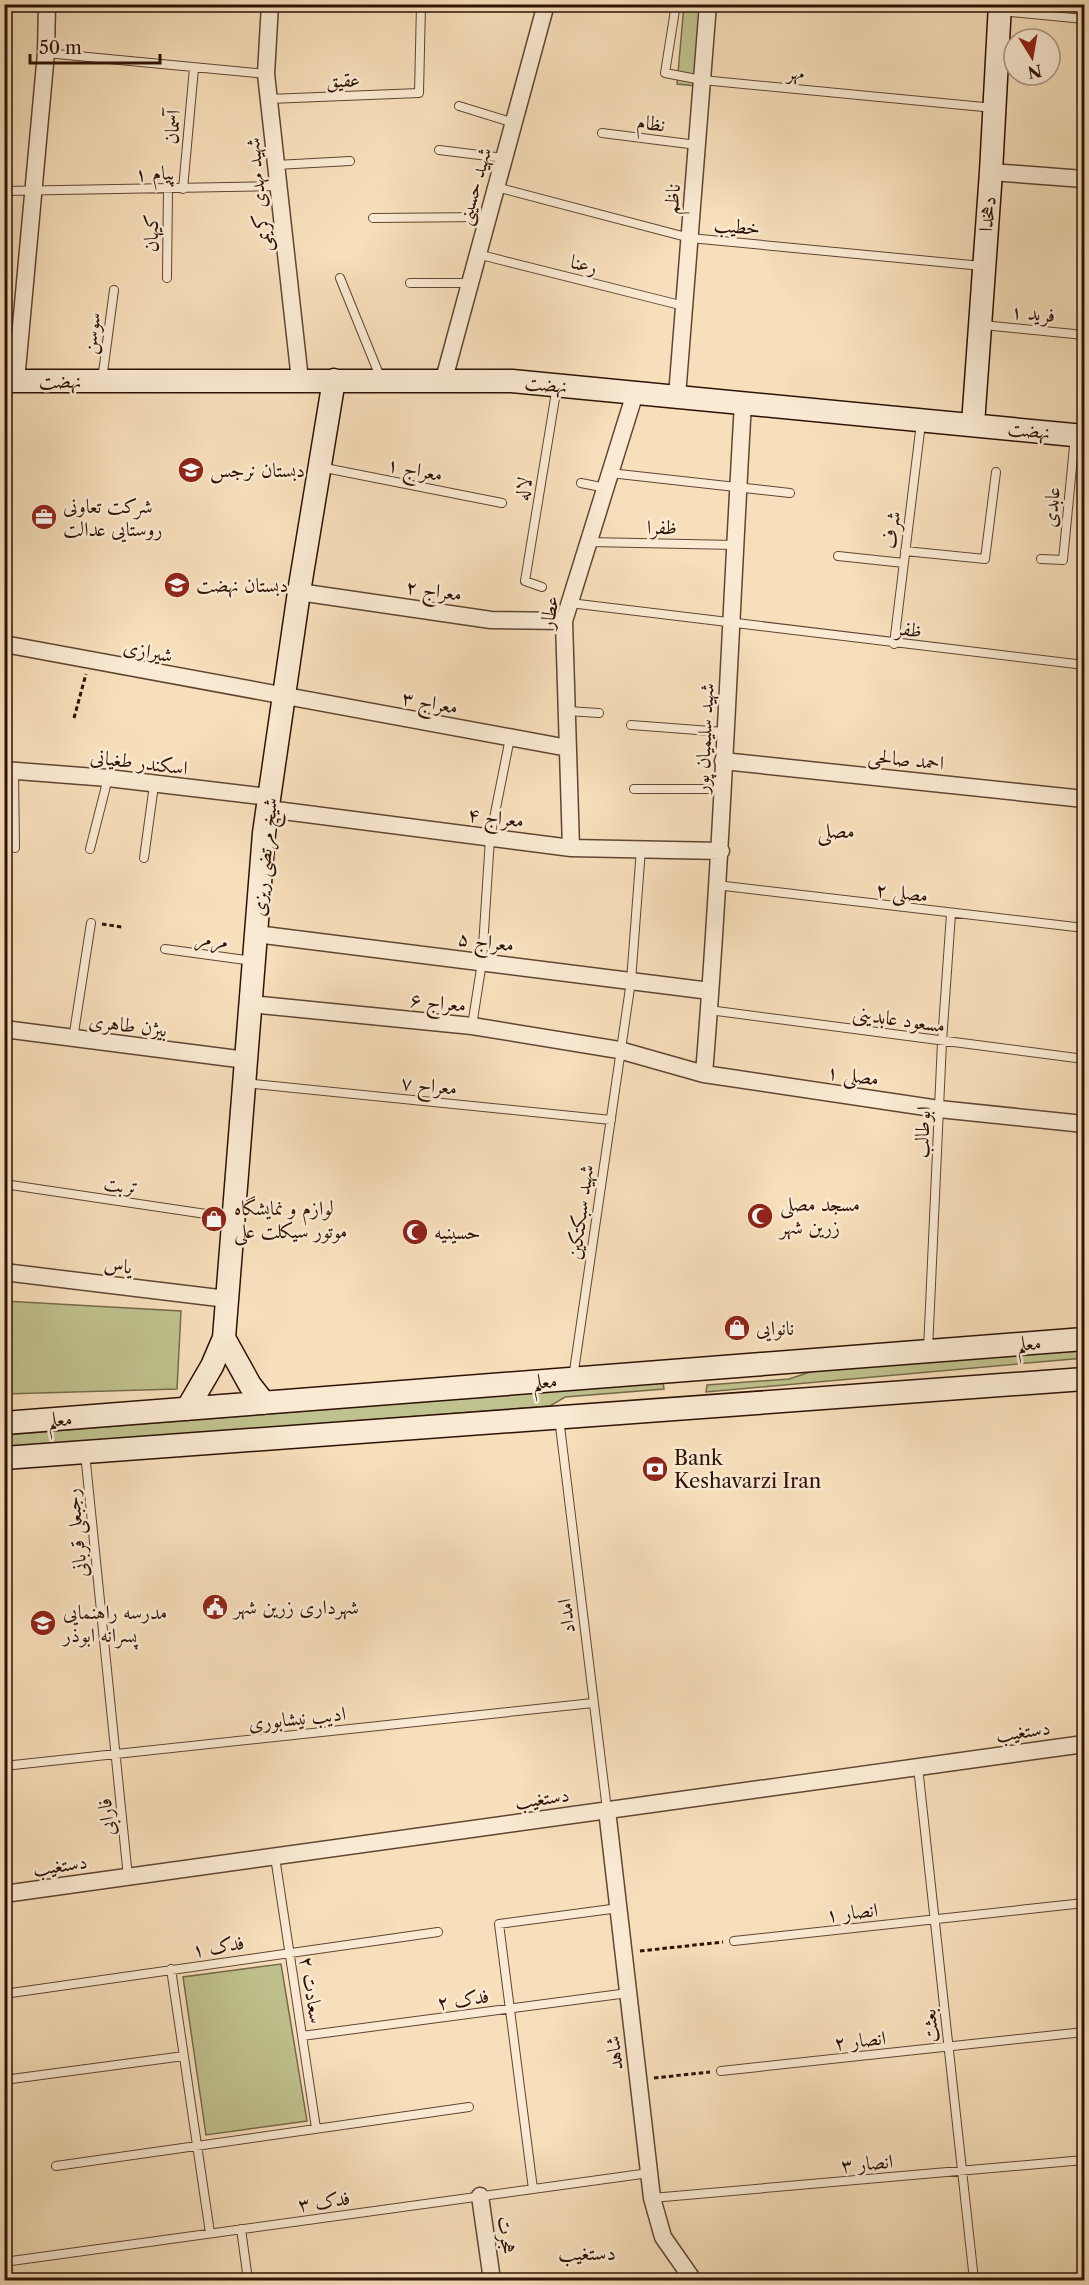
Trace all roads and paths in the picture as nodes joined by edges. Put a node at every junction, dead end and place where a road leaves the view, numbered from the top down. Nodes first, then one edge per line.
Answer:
1 (47, 4) edge
2 (270, 4) edge
3 (421, 4) edge
4 (546, 4) edge
5 (676, 4) edge
6 (708, 4) edge
7 (1000, 8) edge
8 (1084, 19) edge
9 (46, 53) junction
10 (194, 68) junction
11 (266, 74) junction
12 (702, 80) junction
13 (269, 99) junction
14 (459, 106) dead end
15 (994, 108) junction
16 (514, 123) junction
17 (602, 133) dead end
18 (697, 145) junction
19 (439, 150) dead end
20 (504, 158) junction
21 (350, 161) dead end
22 (276, 165) junction
23 (991, 172) junction
24 (1084, 179) edge
25 (279, 186) junction
26 (495, 187) junction
27 (168, 189) junction
28 (183, 189) junction
29 (4, 191) edge
30 (33, 192) junction
31 (487, 217) junction
32 (373, 218) dead end
33 (690, 238) junction
34 (477, 254) junction
35 (982, 266) junction
36 (167, 278) dead end
37 (340, 278) dead end
38 (410, 283) dead end
39 (469, 283) junction
40 (114, 290) dead end
41 (684, 306) junction
42 (979, 325) junction
43 (1084, 334) edge
44 (444, 379) junction
45 (300, 380) junction
46 (334, 380) junction
47 (381, 380) junction
48 (10, 381) edge
49 (102, 381) junction
50 (557, 385) junction
51 (635, 393) junction
52 (677, 396) junction
53 (743, 403) junction
54 (922, 419) junction
55 (973, 424) junction
56 (1080, 436) edge
57 (320, 467) junction
58 (996, 472) dead end
59 (608, 480) junction
60 (581, 483) dead end
61 (738, 489) junction
62 (790, 492) dead end
63 (502, 503) dead end
64 (589, 542) junction
65 (735, 545) junction
66 (905, 551) junction
67 (838, 556) dead end
68 (1041, 559) dead end
69 (904, 563) junction
70 (542, 587) dead end
71 (299, 592) junction
72 (570, 603) junction
73 (564, 621) junction
74 (730, 622) junction
75 (4, 644) edge
76 (894, 644) junction
77 (89, 661) junction
78 (1084, 665) edge
79 (285, 698) junction
80 (567, 711) junction
81 (599, 713) dead end
82 (74, 718) dead end
83 (631, 725) dead end
84 (724, 732) junction
85 (510, 738) junction
86 (568, 748) junction
87 (723, 761) junction
88 (9, 770) edge
89 (108, 778) junction
90 (154, 785) junction
91 (634, 789) dead end
92 (722, 789) junction
93 (1084, 799) edge
94 (268, 803) junction
95 (490, 838) junction
96 (15, 848) dead end
97 (570, 848) junction
98 (90, 849) dead end
99 (641, 849) junction
100 (721, 851) junction
101 (144, 858) dead end
102 (716, 885) junction
103 (951, 914) junction
104 (91, 923) joint
105 (122, 927) dead end
106 (1084, 928) edge
107 (256, 934) junction
108 (165, 949) dead end
109 (254, 961) junction
110 (482, 962) junction
111 (631, 981) junction
112 (710, 991) junction
113 (250, 1004) junction
114 (709, 1010) junction
115 (472, 1026) junction
116 (4, 1029) edge
117 (73, 1039) junction
118 (942, 1042) junction
119 (619, 1050) junction
120 (1084, 1059) edge
121 (246, 1060) junction
122 (704, 1074) junction
123 (244, 1083) junction
124 (939, 1109) junction
125 (611, 1120) junction
126 (1084, 1124) edge
127 (4, 1184) edge
128 (233, 1218) junction
129 (4, 1272) edge
130 (227, 1299) junction
131 (224, 1338) junction
132 (1084, 1339) edge
133 (928, 1351) junction
134 (670, 1371) junction
135 (573, 1379) junction
136 (1084, 1379) edge
137 (264, 1403) junction
138 (187, 1409) junction
139 (674, 1409) junction
140 (559, 1417) junction
141 (4, 1423) edge
142 (85, 1453) junction
143 (4, 1458) edge
144 (593, 1703) junction
145 (1084, 1744) edge
146 (116, 1754) junction
147 (4, 1766) edge
148 (918, 1767) junction
149 (608, 1810) junction
150 (274, 1857) junction
151 (128, 1877) junction
152 (4, 1894) edge
153 (1084, 1903) edge
154 (619, 1908) junction
155 (935, 1919) junction
156 (438, 1932) dead end
157 (734, 1941) joint
158 (289, 1952) junction
159 (624, 1953) junction
160 (171, 1970) junction
161 (628, 1993) junction
162 (4, 1994) edge
163 (510, 2009) junction
164 (1084, 2032) edge
165 (302, 2036) junction
166 (949, 2048) junction
167 (184, 2056) junction
168 (721, 2071) joint
169 (638, 2079) junction
170 (4, 2080) edge
171 (469, 2107) dead end
172 (316, 2128) junction
173 (197, 2146) junction
174 (1084, 2160) edge
175 (56, 2166) dead end
176 (962, 2171) junction
177 (649, 2173) junction
178 (533, 2189) junction
179 (480, 2196) junction
180 (652, 2198) junction
181 (241, 2229) junction
182 (210, 2233) junction
183 (4, 2262) edge
184 (248, 2280) edge
185 (492, 2280) edge
186 (693, 2280) edge
187 (974, 2280) edge

1 - 9 street
2 - 11 street, شهید مهدی کریمی
3 - 13 lane, عقیق
4 - 16 street, شهید حسینی
5 - 12 lane, مهر
6 - 12 street, ناظم
7 - 8 lane
7 - 15 street, دهخدا
9 - 10 lane
9 - 30 street
10 - 11 lane
10 - 28 lane, آسمان
11 - 13 street, شهید مهدی کریمی
12 - 15 lane, مهر
12 - 18 street, ناظم
13 - 22 street, شهید مهدی کریمی
14 - 16 lane
15 - 23 street, دهخدا
16 - 20 street, شهید حسینی
17 - 18 lane, نظام
18 - 33 street, ناظم
19 - 20 lane
20 - 26 street, شهید حسینی
21 - 22 lane
22 - 25 street, شهید مهدی کریمی
23 - 24 street
23 - 35 street, دهخدا
25 - 28 lane, پیام ۱
25 - 45 street, شهید مهدی کریمی
26 - 31 street, شهید حسینی
26 - 33 lane, خطیب
27 - 28 lane, پیام ۱
27 - 30 lane, پیام ۱
27 - 36 lane, کیهان
29 - 30 lane, پیام ۱
30 - 48 street
31 - 32 lane
31 - 34 street, شهید حسینی
33 - 35 lane, خطیب
33 - 41 street, ناظم
34 - 39 street, شهید حسینی
34 - 41 lane, رعنا
35 - 42 street, دهخدا
37 - 47 lane
38 - 39 lane
39 - 44 street, شهید حسینی
40 - 49 lane, سوسن
41 - 52 street, ناظم
42 - 43 lane, فرید ۱
42 - 55 street, دهخدا
44 - 47 street, نهضت
44 - 50 street, نهضت
45 - 46 street, نهضت
45 - 49 street, نهضت
46 - 47 street, نهضت
46 - 57 street, شیخ مرتضی ریزی
48 - 49 street, نهضت
50 - 51 street, نهضت
50 - 70 lane, لاله
51 - 52 street, نهضت
51 - 59 street, عطار
52 - 53 street, نهضت
53 - 54 street, نهضت
53 - 61 street, شهید سلیمیان پور
54 - 55 street, نهضت
54 - 66 lane, شرف
55 - 56 street, نهضت
56 - 68 lane, عابدی
57 - 63 lane, معراج ۱
57 - 71 street, شیخ مرتضی ریزی
58 - 66 lane
59 - 60 lane
59 - 61 lane
59 - 64 street, عطار
61 - 62 lane
61 - 65 street, شهید سلیمیان پور
64 - 65 lane, ظفرا
64 - 72 street, عطار
65 - 74 street, شهید سلیمیان پور
66 - 69 lane, شرف
67 - 69 lane
69 - 76 lane, شرف
71 - 73 street, معراج ۲
71 - 79 street, شیخ مرتضی ریزی
72 - 73 street, عطار
72 - 74 lane, ظفر
73 - 80 street, عطار
74 - 76 lane, ظفر
74 - 84 street, شهید سلیمیان پور
75 - 77 street, شیرازی
76 - 78 lane, ظفر
77 - 79 street, شیرازی
77 - 82 path
79 - 85 street, معراج ۳
79 - 94 street, شیخ مرتضی ریزی
80 - 81 lane
80 - 86 street, عطار
83 - 84 lane
84 - 87 street, شهید سلیمیان پور
85 - 86 street, معراج ۳
85 - 95 lane
86 - 97 street, عطار
87 - 92 street, شهید سلیمیان پور
87 - 93 street, احمد صالحی
88 - 89 street, اسکندر طغیانی
88 - 96 lane
89 - 90 street, اسکندر طغیانی
89 - 98 lane
90 - 94 street, اسکندر طغیانی
90 - 101 lane
91 - 92 lane
92 - 100 street, شهید سلیمیان پور
94 - 95 street, معراج ۴
94 - 107 street, شیخ مرتضی ریزی
95 - 97 street, معراج ۴
95 - 110 lane
97 - 99 street, معراج ۴
99 - 100 street, معراج ۴
99 - 111 lane, شهید سبکتکین
100 - 102 street, شهید سلیمیان پور
102 - 103 lane, مصلی ۲
102 - 112 street, شهید سلیمیان پور
103 - 106 lane, مصلی ۲
103 - 118 lane, ابوطالب
104 - 105 path
104 - 117 lane
107 - 109 street, شیخ مرتضی ریزی
107 - 110 street, معراج ۵
108 - 109 lane, مرمر
109 - 113 street, شیخ مرتضی ریزی
110 - 111 street, معراج ۵
110 - 115 lane
111 - 112 street, معراج ۵
111 - 119 lane, شهید سبکتکین
112 - 114 street, شهید سلیمیان پور
113 - 115 street, معراج ۶
113 - 121 street, شیخ مرتضی ریزی
114 - 118 lane, مسعود عابدینی
114 - 122 street, شهید سلیمیان پور
115 - 119 street, معراج ۶
116 - 117 street, بیژن طاهری
117 - 121 street, بیژن طاهری
118 - 120 lane, مسعود عابدینی
118 - 124 lane, ابوطالب
119 - 122 street, مصلی ۱
119 - 125 lane, شهید سبکتکین
121 - 123 street, شیخ مرتضی ریزی
122 - 124 street, مصلی ۱
123 - 125 lane, معراح ۷
123 - 128 street, شیخ مرتضی ریزی
124 - 126 street, مصلی ۱
124 - 133 lane, ابوطالب
125 - 135 lane, شهید سبکتکین
127 - 128 lane, تربت
128 - 130 street, شیخ مرتضی ریزی
129 - 130 street, یاس
130 - 131 street, شیخ مرتضی ریزی
131 - 137 street
131 - 138 street, شیخ مرتضی ریزی
132 - 133 street, معلم
133 - 134 street, معلم
134 - 135 street, معلم
134 - 139 street
135 - 137 street, معلم
136 - 139 street, معلم
137 - 138 street, معلم
138 - 141 street, معلم
139 - 140 street, معلم
140 - 142 street, معلم
140 - 144 lane, امداد
142 - 143 street, معلم
142 - 146 lane, رجبعلی قربانی
144 - 146 lane, ادیب نیشابوری
144 - 149 lane, امداد
145 - 148 street, دستغیب
146 - 147 lane, ادیب نیشابوری
146 - 151 lane, فارابی
148 - 149 street, دستغیب
148 - 155 lane, بعثت
149 - 150 street, دستغیب
149 - 154 street, شاهد
150 - 151 street, دستغیب
150 - 158 lane, سعادت ۲
151 - 152 street, دستغیب
153 - 155 lane, انصار ۱
154 - 159 street, شاهد
154 - 163 lane
155 - 157 lane, انصار ۱
155 - 166 lane, بعثت
156 - 158 lane, فدک ۱
157 - 159 path
158 - 160 lane, فدک ۱
158 - 165 lane, سعادت ۲
159 - 161 street, شاهد
160 - 162 lane, فدک ۱
160 - 167 lane
161 - 163 lane, فدک ۲
161 - 169 street, شاهد
163 - 165 lane, فدک ۲
163 - 178 lane
164 - 166 lane, انصار ۲
165 - 172 lane, سعادت ۲
166 - 168 lane, انصار ۲
166 - 176 lane, بعثت
167 - 170 lane
167 - 173 lane
168 - 169 path
169 - 177 street, شاهد
171 - 172 lane
172 - 173 lane
173 - 175 lane
173 - 182 lane
174 - 176 lane, انصار ۳
176 - 180 lane, انصار ۳
176 - 187 lane, بعثت
177 - 178 lane, فدک ۳
177 - 180 street, شاهد
178 - 179 lane, فدک ۳
179 - 181 lane, فدک ۳
179 - 185 street, هجرت
180 - 186 street, شاهد
181 - 182 lane, فدک ۳
181 - 184 lane
182 - 183 lane, فدک ۳

